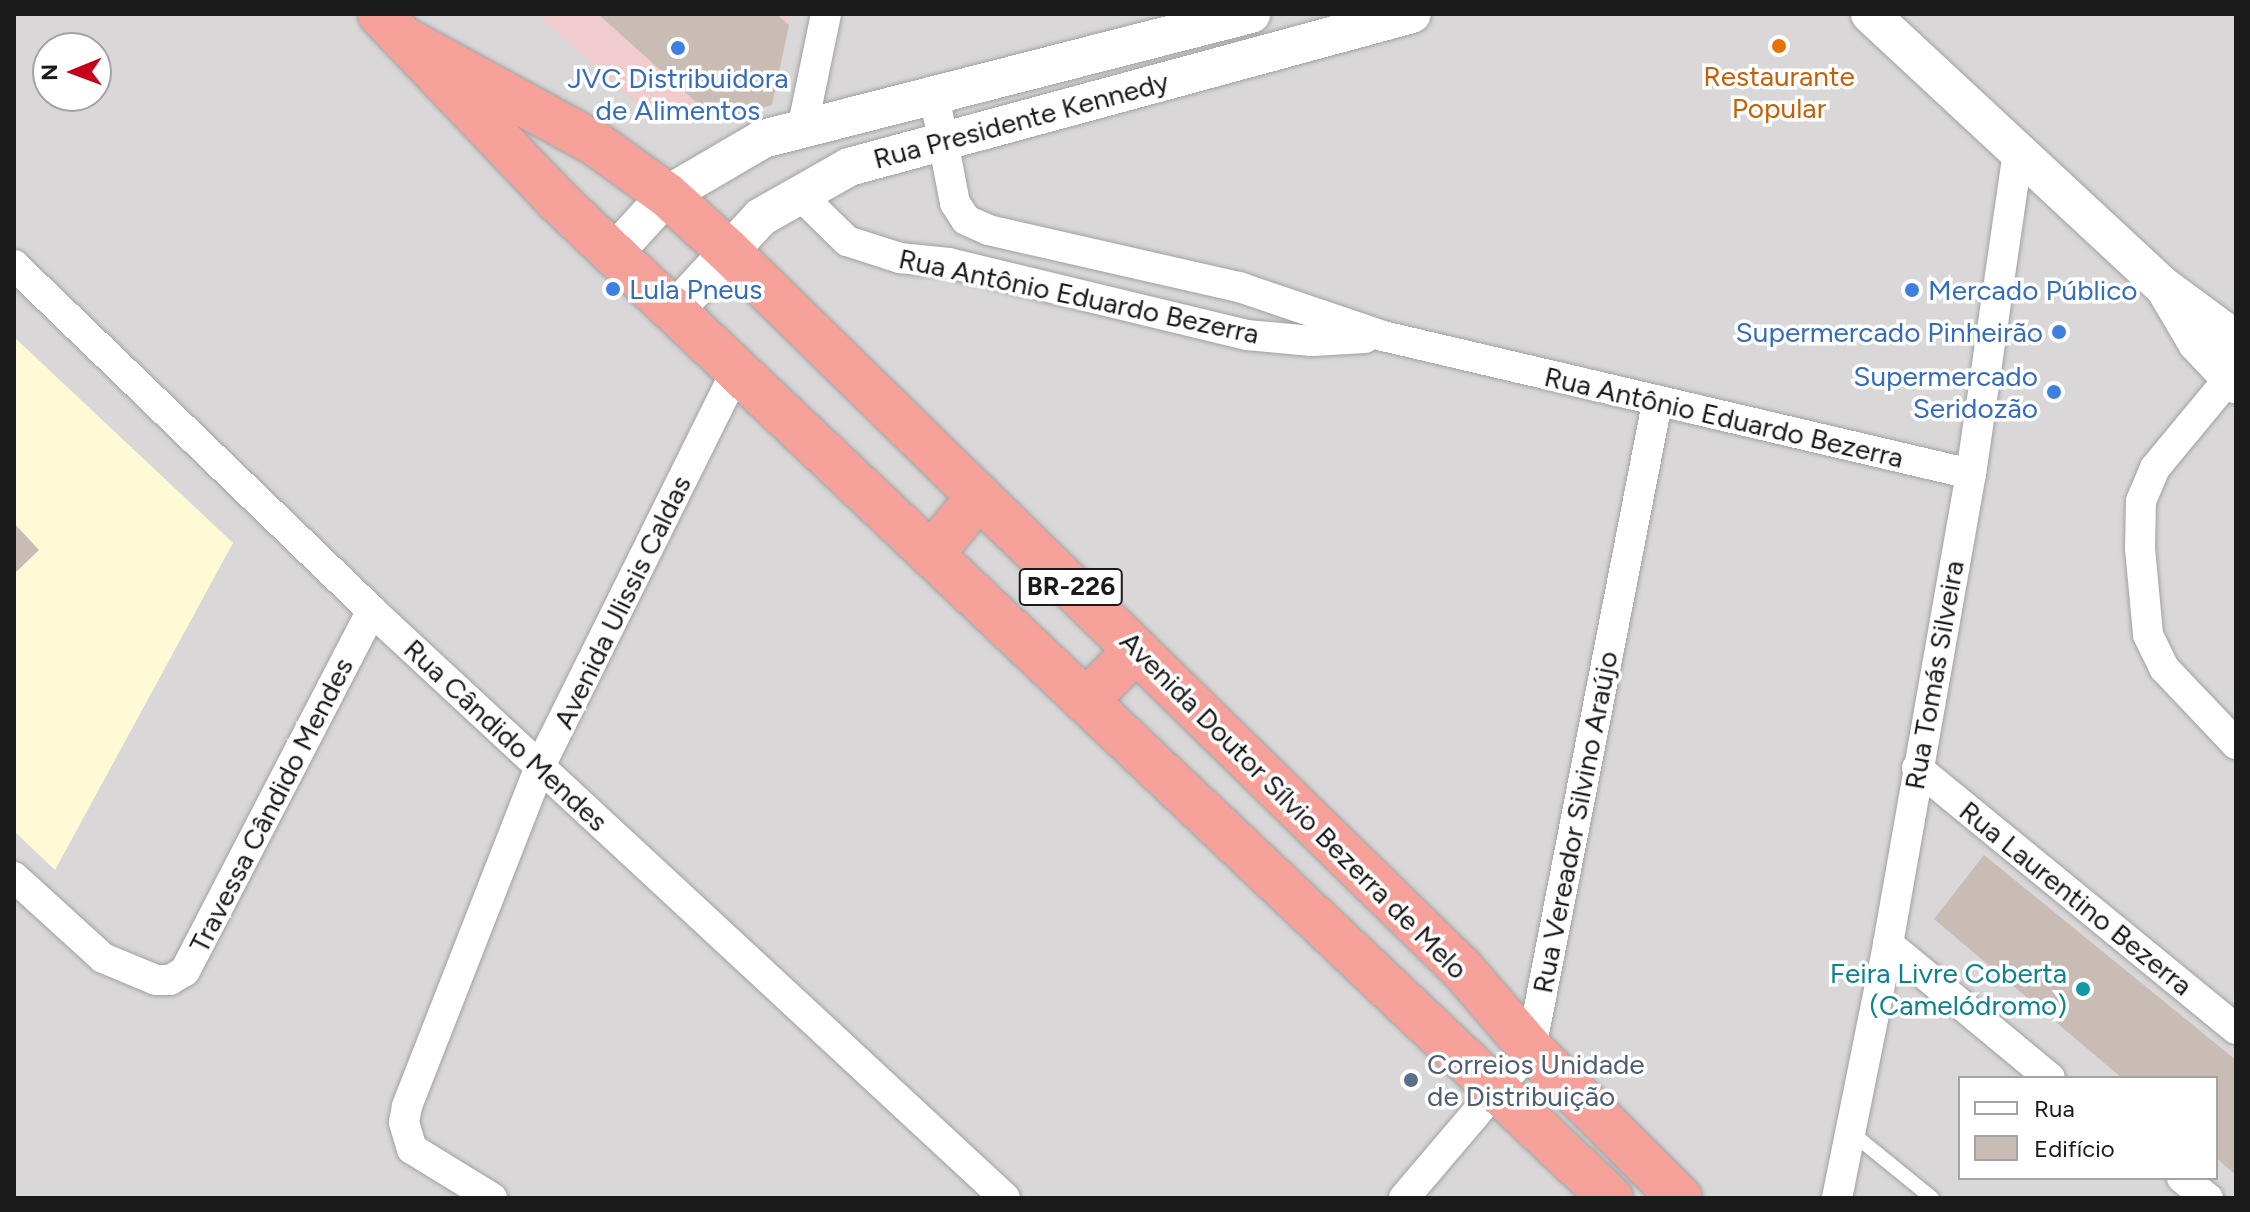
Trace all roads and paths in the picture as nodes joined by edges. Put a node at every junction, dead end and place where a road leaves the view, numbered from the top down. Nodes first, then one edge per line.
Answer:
1 (826, 14) edge
2 (1251, 14) edge
3 (1412, 14) edge
4 (1870, 14) edge
5 (1330, 24) edge
6 (395, 28) edge
7 (934, 94) junction
8 (803, 125) junction
9 (941, 142) junction
10 (2018, 150) junction
11 (798, 193) junction
12 (667, 195) junction
13 (988, 230) junction
14 (727, 250) junction
15 (615, 252) junction
16 (14, 265) edge
17 (979, 270) junction
18 (2163, 286) junction
19 (676, 309) junction
20 (1383, 336) junction
21 (2236, 340) edge
22 (736, 371) junction
23 (2234, 377) edge
24 (1657, 403) junction
25 (1971, 474) junction
26 (979, 496) junction
27 (931, 555) junction
28 (372, 611) junction
29 (1136, 650) junction
30 (1086, 701) junction
31 (2236, 744) edge
32 (540, 766) junction
33 (1917, 768) junction
34 (1262, 774) junction
35 (1214, 823) junction
36 (14, 877) edge
37 (1888, 944) junction
38 (2236, 1029) edge
39 (1531, 1049) junction
40 (2048, 1076) edge
41 (1496, 1090) junction
42 (1852, 1133) junction
43 (1642, 1162) junction
44 (2185, 1180) edge
45 (1610, 1197) edge
46 (492, 1198) edge
47 (1005, 1198) edge
48 (1404, 1198) edge
49 (1680, 1198) edge
50 (1837, 1198) edge
51 (1932, 1198) edge
52 (2208, 1198) edge

1 - 8 street
2 - 7 street, Rua Presidente Kennedy
3 - 5 street, Rua Presidente Kennedy
4 - 10 street
5 - 9 street, Rua Presidente Kennedy
6 - 12 highway, Avenida Doutor Sílvio Bezerra de Melo / BR-226
6 - 15 highway, Avenida Doutor Sílvio Bezerra de Melo / BR-226
7 - 8 street, Rua Presidente Kennedy
7 - 9 street, Rua Antônio Eduardo Bezerra
8 - 12 street, Rua Presidente Kennedy
9 - 11 street, Rua Presidente Kennedy
9 - 13 street, Rua Antônio Eduardo Bezerra
10 - 18 street
10 - 25 street, Rua Tomás Silveira
11 - 14 street, Rua Presidente Kennedy
11 - 17 street, Rua Antônio Eduardo Bezerra
12 - 14 highway, Avenida Doutor Sílvio Bezerra de Melo / BR-226
12 - 15 street, Rua Presidente Kennedy
13 - 17 street
13 - 20 street, Rua Antônio Eduardo Bezerra
14 - 19 street, Rua Presidente Kennedy
14 - 26 highway, Avenida Doutor Sílvio Bezerra de Melo / BR-226
15 - 19 highway, Avenida Doutor Sílvio Bezerra de Melo / BR-226
16 - 28 street, Rua Cândido Mendes
17 - 20 street, Rua Antônio Eduardo Bezerra
18 - 21 street
18 - 23 street
19 - 22 highway, Avenida Doutor Sílvio Bezerra de Melo / BR-226
20 - 24 street, Rua Antônio Eduardo Bezerra
22 - 27 highway, Avenida Doutor Sílvio Bezerra de Melo / BR-226
22 - 32 street, Avenida Ulissis Caldas
23 - 31 street
24 - 25 street, Rua Antônio Eduardo Bezerra
24 - 39 street, Rua Vereador Silvino Araújo
25 - 33 street, Rua Tomás Silveira
26 - 27 highway
26 - 29 highway, Avenida Doutor Sílvio Bezerra de Melo / BR-226
27 - 30 highway, Avenida Doutor Sílvio Bezerra de Melo / BR-226
28 - 32 street, Rua Cândido Mendes
28 - 36 street, Travessa Cândido Mendes
29 - 30 highway
29 - 34 highway, Avenida Doutor Sílvio Bezerra de Melo / BR-226
30 - 35 highway, Avenida Doutor Sílvio Bezerra de Melo / BR-226
32 - 46 street, Avenida Ulissis Caldas
32 - 47 street, Rua Cândido Mendes
33 - 37 street, Rua Tomás Silveira
33 - 38 street, Rua Laurentino Bezerra
34 - 35 highway
34 - 39 highway, Avenida Doutor Sílvio Bezerra de Melo / BR-226
35 - 41 highway, Avenida Doutor Sílvio Bezerra de Melo / BR-226
37 - 40 street
37 - 42 street, Rua Tomás Silveira
39 - 41 street, Rua Vereador Silvino Araújo
39 - 43 highway, Avenida Doutor Sílvio Bezerra de Melo / BR-226
41 - 45 highway, Avenida Doutor Sílvio Bezerra de Melo / BR-226
41 - 48 street, Rua Vereador Silvino Araújo
42 - 50 street, Rua Tomás Silveira
42 - 51 lane
43 - 45 highway
43 - 49 highway, Avenida Doutor Sílvio Bezerra de Melo / BR-226
44 - 52 street

